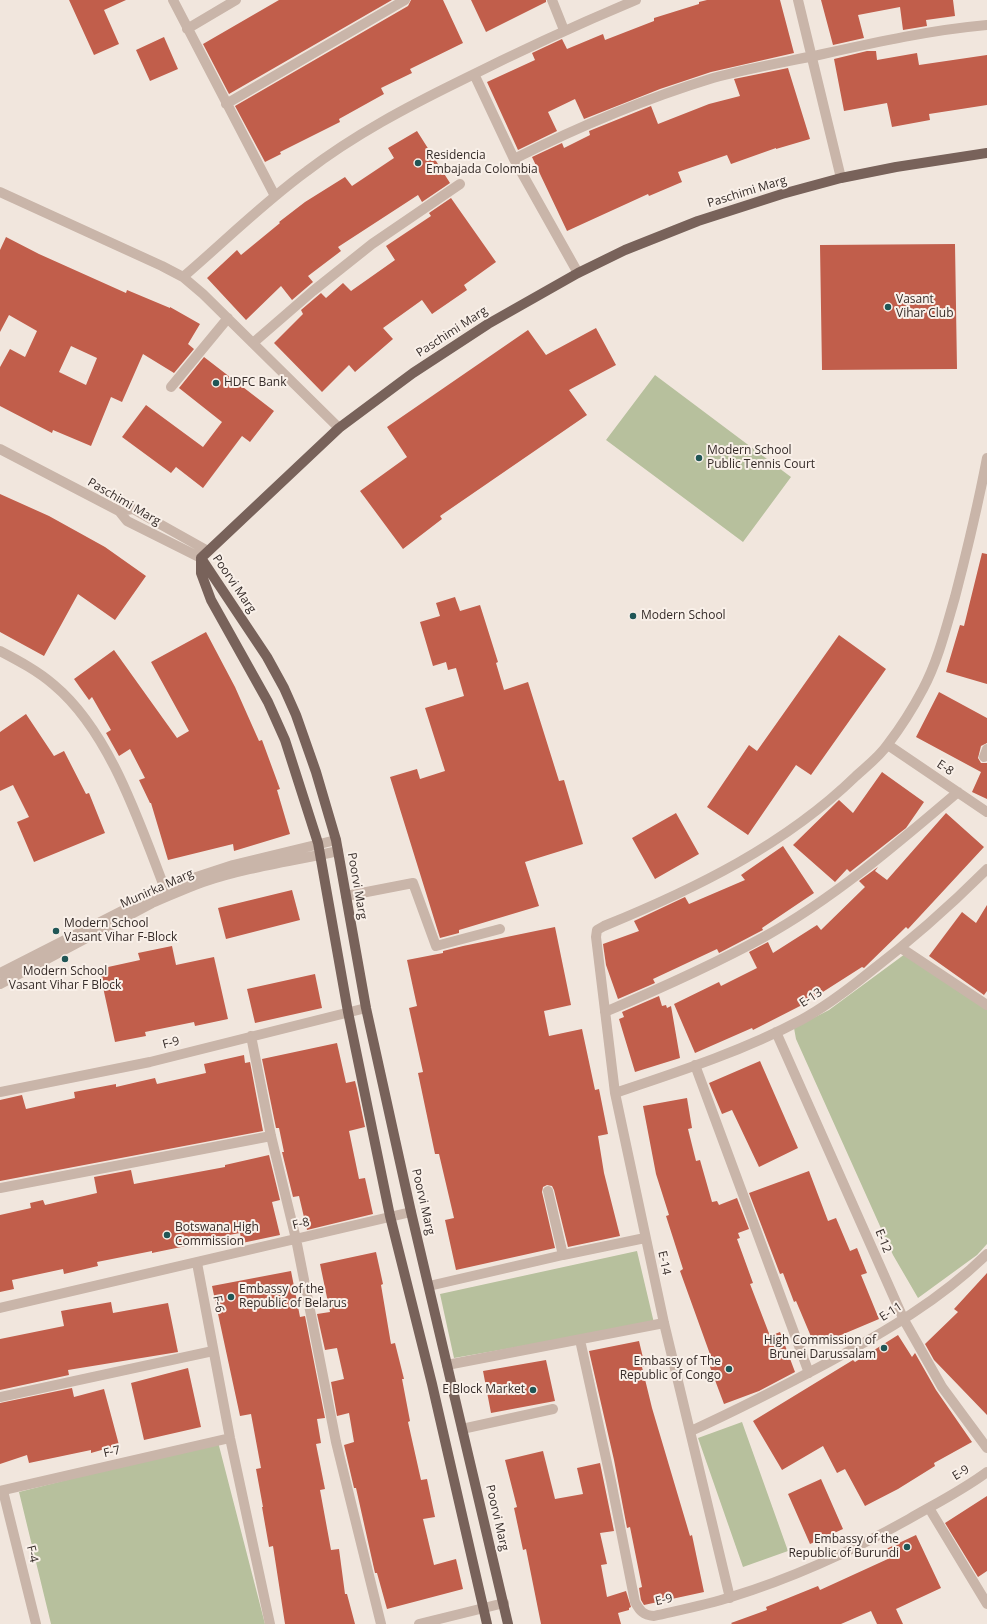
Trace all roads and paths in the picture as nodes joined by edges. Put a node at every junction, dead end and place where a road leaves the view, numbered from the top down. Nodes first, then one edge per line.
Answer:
1 (173, 0) edge
2 (236, 0) edge
3 (405, 0) edge
4 (552, 0) edge
5 (636, 0) edge
6 (798, 0) edge
7 (987, 25) edge
8 (188, 29) junction
9 (564, 30) junction
10 (811, 56) junction
11 (474, 74) junction
12 (226, 104) junction
13 (987, 153) edge
14 (514, 159) junction
15 (841, 178) junction
16 (460, 184) dead end
17 (0, 192) edge
18 (275, 196) junction
19 (578, 273) junction
20 (183, 277) junction
21 (228, 318) junction
22 (253, 343) junction
23 (171, 387) dead end
24 (339, 428) junction
25 (0, 449) edge
26 (987, 458) edge
27 (205, 554) junction
28 (0, 651) edge
29 (888, 745) junction
30 (958, 792) junction
31 (987, 812) edge
32 (336, 840) junction
33 (318, 844) junction
34 (338, 851) junction
35 (320, 855) junction
36 (987, 869) edge
37 (165, 889) junction
38 (346, 896) junction
39 (500, 929) dead end
40 (902, 948) junction
41 (0, 973) edge
42 (0, 984) edge
43 (987, 1005) edge
44 (366, 1008) junction
45 (348, 1012) junction
46 (605, 1012) junction
47 (776, 1032) junction
48 (251, 1036) junction
49 (695, 1065) junction
50 (0, 1092) edge
51 (615, 1093) junction
52 (272, 1136) junction
53 (0, 1188) edge
54 (548, 1191) dead end
55 (411, 1212) junction
56 (390, 1216) junction
57 (645, 1238) junction
58 (296, 1239) junction
59 (987, 1254) edge
60 (563, 1255) junction
61 (197, 1263) junction
62 (429, 1286) junction
63 (0, 1308) edge
64 (904, 1320) junction
65 (664, 1323) junction
66 (580, 1340) junction
67 (213, 1351) junction
68 (447, 1365) junction
69 (809, 1373) junction
70 (0, 1397) edge
71 (553, 1409) dead end
72 (462, 1429) junction
73 (691, 1431) junction
74 (230, 1438) junction
75 (987, 1448) edge
76 (987, 1472) edge
77 (2, 1491) edge
78 (928, 1508) junction
79 (730, 1598) junction
80 (504, 1603) junction
81 (987, 1604) edge
82 (484, 1608) junction
83 (36, 1624) edge
84 (270, 1624) edge
85 (381, 1624) edge
86 (419, 1624) edge
87 (487, 1624) edge
88 (508, 1624) edge

1 - 8 street
2 - 8 street
3 - 12 street
4 - 9 street
5 - 9 street
6 - 10 street
7 - 10 street
8 - 12 street
9 - 11 street
10 - 14 street
10 - 15 street
11 - 14 street
11 - 18 street
12 - 18 street
13 - 15 main road, Paschimi Marg
14 - 19 street
15 - 19 main road, Paschimi Marg
16 - 22 street
17 - 20 street
18 - 20 street
19 - 24 main road, Paschimi Marg
20 - 21 street
21 - 22 street
21 - 23 street
22 - 24 street
24 - 27 main road, Paschimi Marg
25 - 27 street, Paschimi Marg
26 - 29 street
27 - 32 main road, Poorvi Marg
27 - 33 main road, Poorvi Marg
28 - 37 street
29 - 30 street, E-8
29 - 46 street, E-14
30 - 31 street, E-8
30 - 46 street
32 - 33 street, Munirka Marg
32 - 34 main road, Poorvi Marg
33 - 35 main road, Poorvi Marg
33 - 37 street, Munirka Marg
34 - 35 street, Munirka Marg
34 - 38 main road, Poorvi Marg
35 - 42 street, Munirka Marg
35 - 45 main road, Poorvi Marg
36 - 40 street, E-13
37 - 41 street, Munirka Marg
38 - 39 street
38 - 44 main road, Poorvi Marg
40 - 43 street
40 - 47 street, E-13
44 - 45 street, F-9
44 - 55 main road, Poorvi Marg
45 - 48 street, F-9
45 - 56 main road, Poorvi Marg
46 - 51 street, E-14
47 - 49 street, E-13
47 - 64 street, E-12
48 - 50 street, F-9
48 - 52 street
49 - 51 street, E-13
49 - 69 street
51 - 57 street, E-14
52 - 53 street
52 - 58 street
54 - 60 street
55 - 56 street, F-8
55 - 62 main road, Poorvi Marg
56 - 58 street, F-8
56 - 82 main road, Poorvi Marg
57 - 60 street
57 - 65 street, E-14
58 - 61 street, F-8
58 - 85 street
59 - 64 street, E-11
60 - 62 street
61 - 63 street, F-8
61 - 67 street, F-6
62 - 68 main road, Poorvi Marg
64 - 69 street, E-11
64 - 75 street, E-12
65 - 66 street
65 - 73 street, E-14
66 - 68 street
66 - 79 street, E-9
67 - 70 street
67 - 74 street, F-6
68 - 72 main road, Poorvi Marg
69 - 73 street, E-11
71 - 72 street
72 - 80 main road, Poorvi Marg
73 - 79 street, E-14
74 - 77 street, F-7
74 - 84 street, F-6
76 - 78 street, E-9
77 - 83 street, F-4
78 - 79 street, E-9
78 - 81 street
80 - 82 street
80 - 88 main road, Poorvi Marg
82 - 86 street
82 - 87 main road, Poorvi Marg

